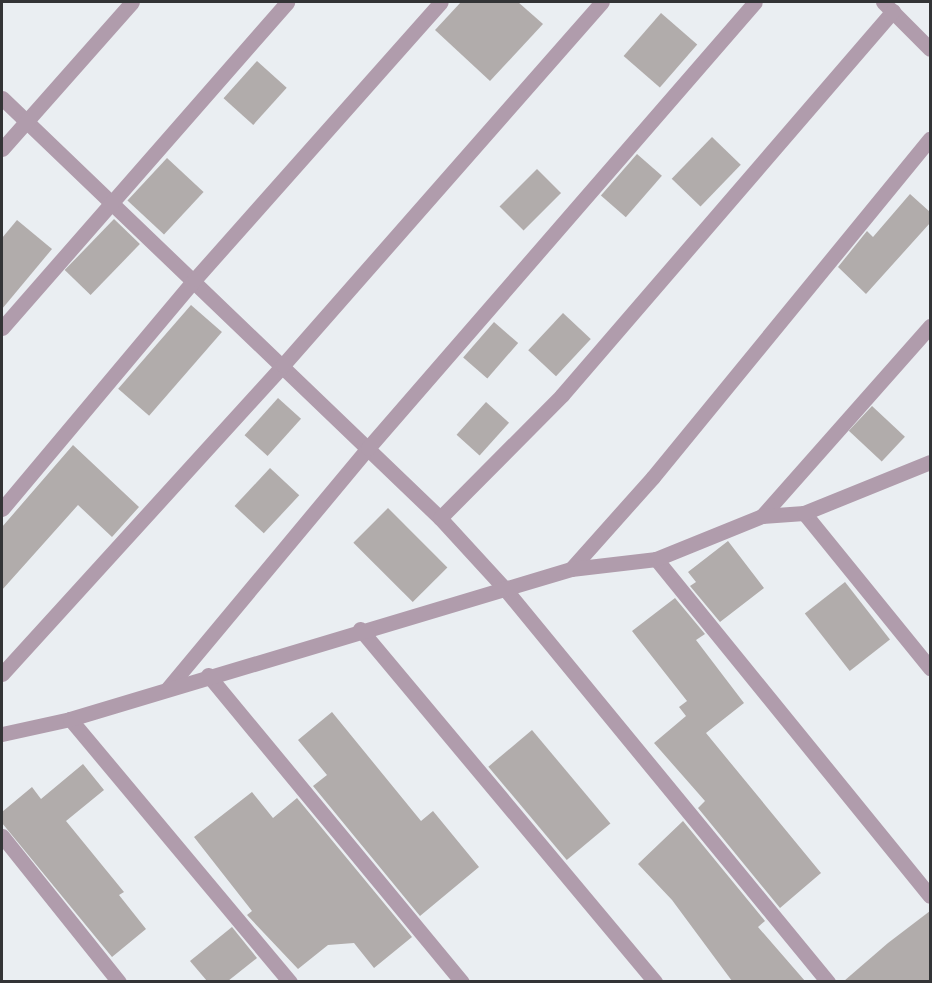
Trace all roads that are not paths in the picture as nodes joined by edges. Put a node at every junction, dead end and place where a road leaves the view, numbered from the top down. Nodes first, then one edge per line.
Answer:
1 (132, 2) edge
2 (287, 2) edge
3 (441, 2) edge
4 (602, 2) edge
5 (755, 2) edge
6 (888, 6) edge
7 (930, 49) edge
8 (2, 98) edge
9 (27, 121) junction
10 (930, 139) edge
11 (2, 149) edge
12 (111, 202) junction
13 (195, 279) junction
14 (930, 326) edge
15 (2, 328) edge
16 (283, 365) junction
17 (368, 448) junction
18 (930, 462) edge
19 (2, 509) edge
20 (804, 513) junction
21 (762, 516) junction
22 (440, 519) junction
23 (656, 559) junction
24 (571, 569) junction
25 (505, 590) junction
26 (360, 629) junction
27 (930, 668) edge
28 (2, 674) edge
29 (208, 675) junction
30 (168, 688) junction
31 (70, 719) junction
32 (2, 734) edge
33 (2, 836) edge
34 (930, 896) edge
35 (119, 981) edge
36 (290, 981) edge
37 (462, 981) edge
38 (655, 981) edge
39 (828, 981) edge

1 - 9 street
2 - 12 street
3 - 13 street
4 - 16 street
5 - 17 street
6 - 7 street
6 - 22 street
8 - 9 street
9 - 11 street
9 - 12 street
10 - 24 street
12 - 13 street
12 - 15 street
13 - 16 street
13 - 19 street
14 - 21 street
16 - 17 street
16 - 28 street
17 - 22 street
17 - 30 street
18 - 20 street
20 - 21 street
20 - 27 street
21 - 23 street
22 - 25 street
23 - 24 street
23 - 34 street
24 - 25 street
25 - 26 street
25 - 39 street
26 - 29 street
26 - 38 street
29 - 30 street
29 - 37 street
30 - 31 street
31 - 32 street
31 - 36 street
33 - 35 street

